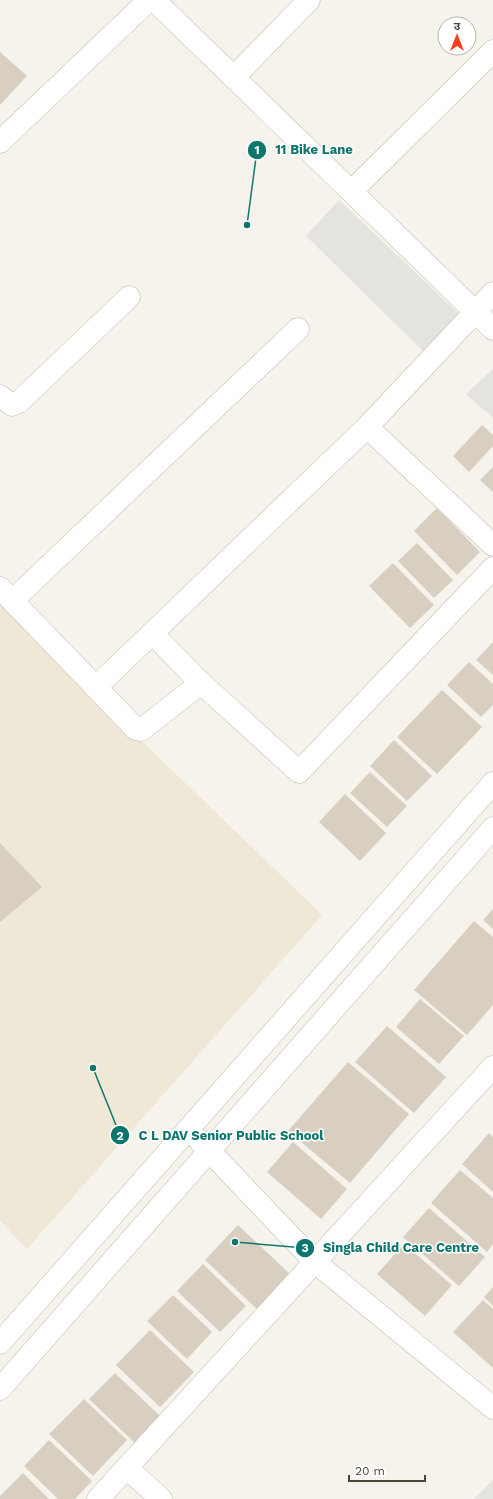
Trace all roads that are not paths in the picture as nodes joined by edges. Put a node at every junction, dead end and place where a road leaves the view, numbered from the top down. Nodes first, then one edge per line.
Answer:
1 (149, 0) edge
2 (154, 0) edge
3 (309, 0) edge
4 (493, 51) edge
5 (234, 77) junction
6 (0, 142) edge
7 (352, 191) junction
8 (493, 293) edge
9 (129, 297) dead end
10 (475, 313) junction
11 (298, 329) dead end
12 (493, 329) edge
13 (0, 396) edge
14 (367, 427) junction
15 (493, 545) edge
16 (493, 568) edge
17 (6, 594) edge
18 (152, 633) junction
19 (201, 683) junction
20 (96, 687) junction
21 (493, 782) edge
22 (493, 828) edge
23 (493, 1066) edge
24 (188, 1130) junction
25 (210, 1150) junction
26 (315, 1262) junction
27 (0, 1343) edge
28 (0, 1389) edge
29 (493, 1408) edge
30 (127, 1468) junction
31 (98, 1499) edge
32 (161, 1499) edge

1 - 6 street
2 - 5 street
3 - 5 street
4 - 7 street
5 - 7 street
7 - 10 street
8 - 10 street
9 - 13 street
10 - 12 street
10 - 14 street
11 - 17 street
14 - 15 street
14 - 18 street
16 - 19 street
17 - 20 street
18 - 19 street
18 - 20 street
19 - 20 street
21 - 24 street
22 - 25 street
23 - 26 street
24 - 25 street
24 - 27 street
25 - 26 street
25 - 28 street
26 - 29 street
26 - 30 street
30 - 31 street
30 - 32 street

